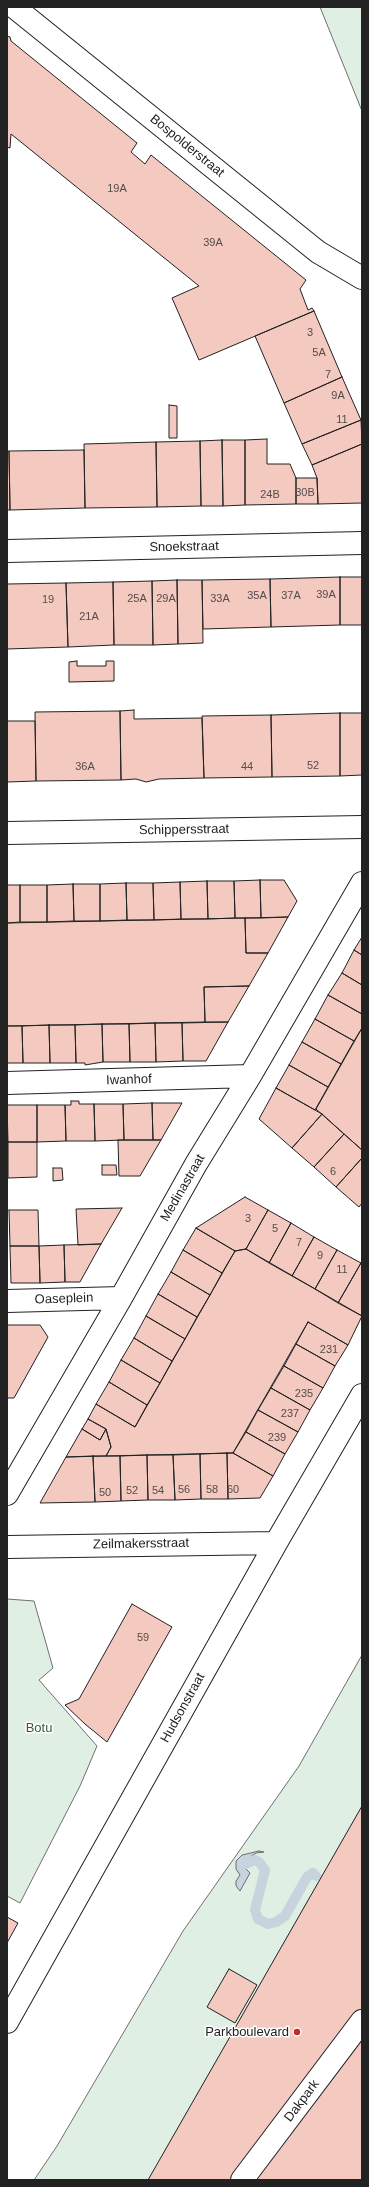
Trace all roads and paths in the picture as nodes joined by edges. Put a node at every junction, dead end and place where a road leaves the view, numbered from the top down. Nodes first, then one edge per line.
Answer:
1 (14, 7) edge
2 (362, 279) edge
3 (362, 544) edge
4 (7, 551) edge
5 (362, 827) edge
6 (7, 833) edge
7 (362, 883) edge
8 (250, 1076) junction
9 (7, 1083) edge
10 (121, 1298) junction
11 (7, 1301) edge
12 (362, 1395) edge
13 (7, 1494) edge
14 (276, 1543) junction
15 (7, 1547) edge
16 (362, 2021) edge
17 (7, 2022) edge
18 (242, 2180) edge

1 - 2 street, Bospolderstraat
3 - 4 street, Snoekstraat
5 - 6 street, Schippersstraat
7 - 8 street, Medinastraat
8 - 9 street, Iwanhof
8 - 10 street, Medinastraat
10 - 11 street, Oaseplein
10 - 13 street, Medinastraat
12 - 14 street, Hudsonstraat
14 - 15 street, Zeilmakersstraat
14 - 17 street, Hudsonstraat
16 - 18 street, Dakpark

